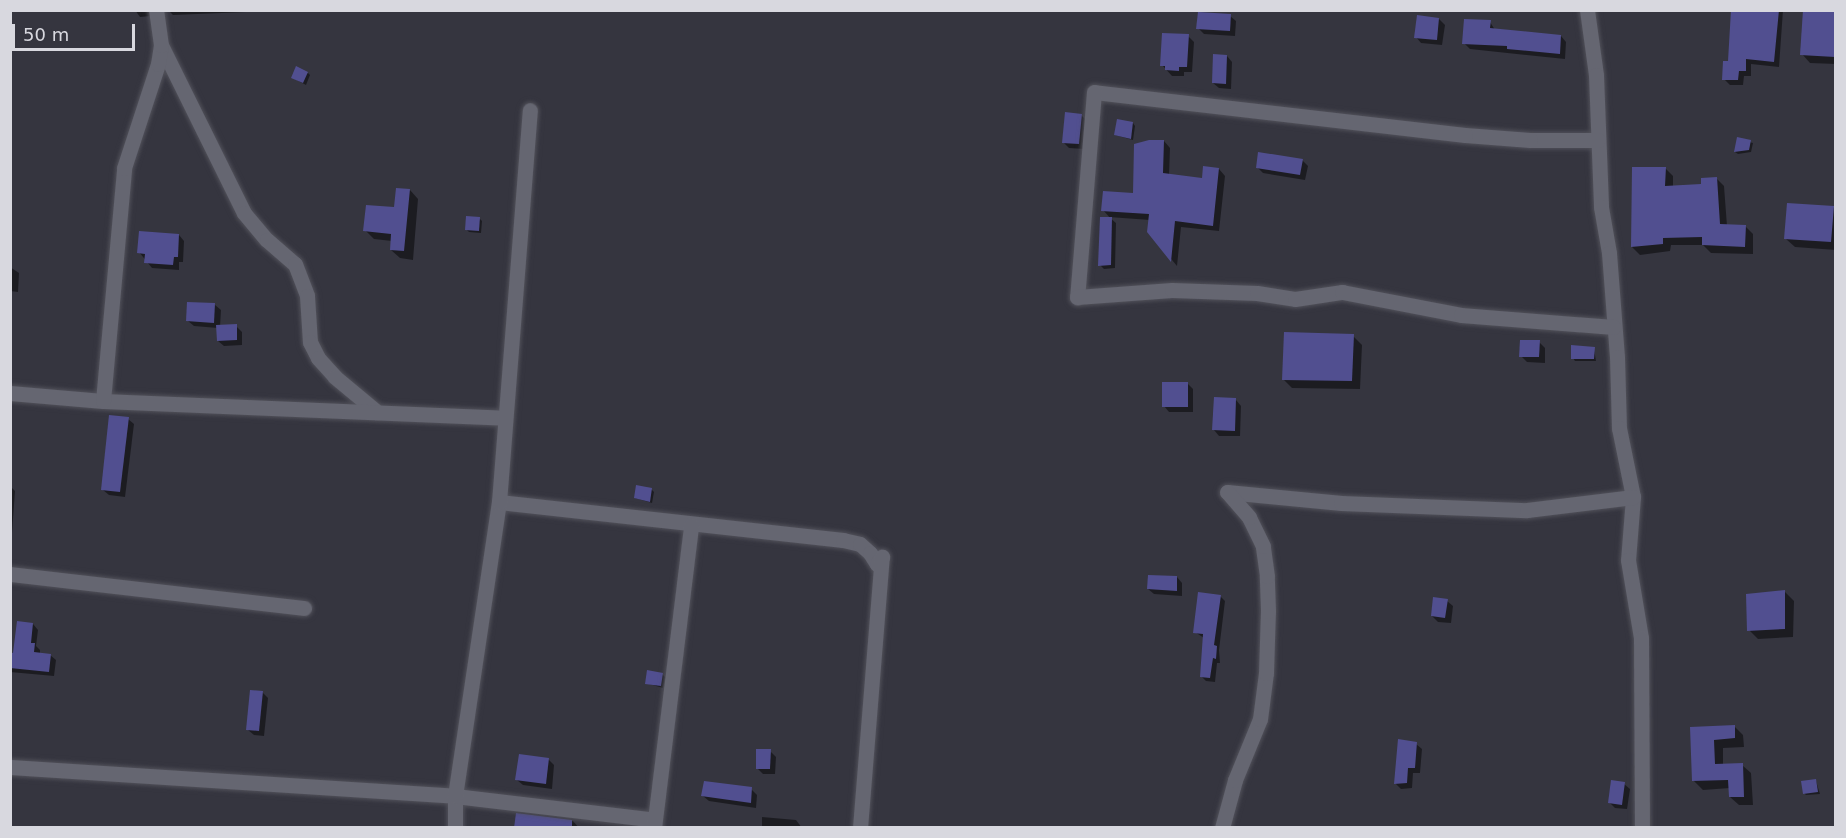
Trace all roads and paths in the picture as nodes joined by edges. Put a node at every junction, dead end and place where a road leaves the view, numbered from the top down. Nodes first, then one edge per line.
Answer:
1 (156, 10) edge
2 (1587, 10) edge
3 (161, 45) junction
4 (530, 110) dead end
5 (1598, 140) junction
6 (1614, 327) junction
7 (10, 393) edge
8 (103, 400) junction
9 (376, 412) junction
10 (506, 418) junction
11 (1633, 497) junction
12 (499, 502) junction
13 (691, 525) junction
14 (10, 574) edge
15 (304, 608) dead end
16 (10, 767) edge
17 (455, 796) junction
18 (655, 824) edge
19 (455, 828) edge
20 (860, 828) edge
21 (1222, 828) edge
22 (1642, 828) edge

1 - 3 street
2 - 5 street
3 - 8 street
3 - 9 street
4 - 10 street
5 - 6 street
5 - 6 street
6 - 11 street
7 - 8 street
8 - 9 street
9 - 10 street
10 - 12 street
11 - 21 street
11 - 22 street
12 - 13 street
12 - 17 street
13 - 18 street
13 - 20 street
14 - 15 street
16 - 17 street
17 - 18 street
17 - 19 street

